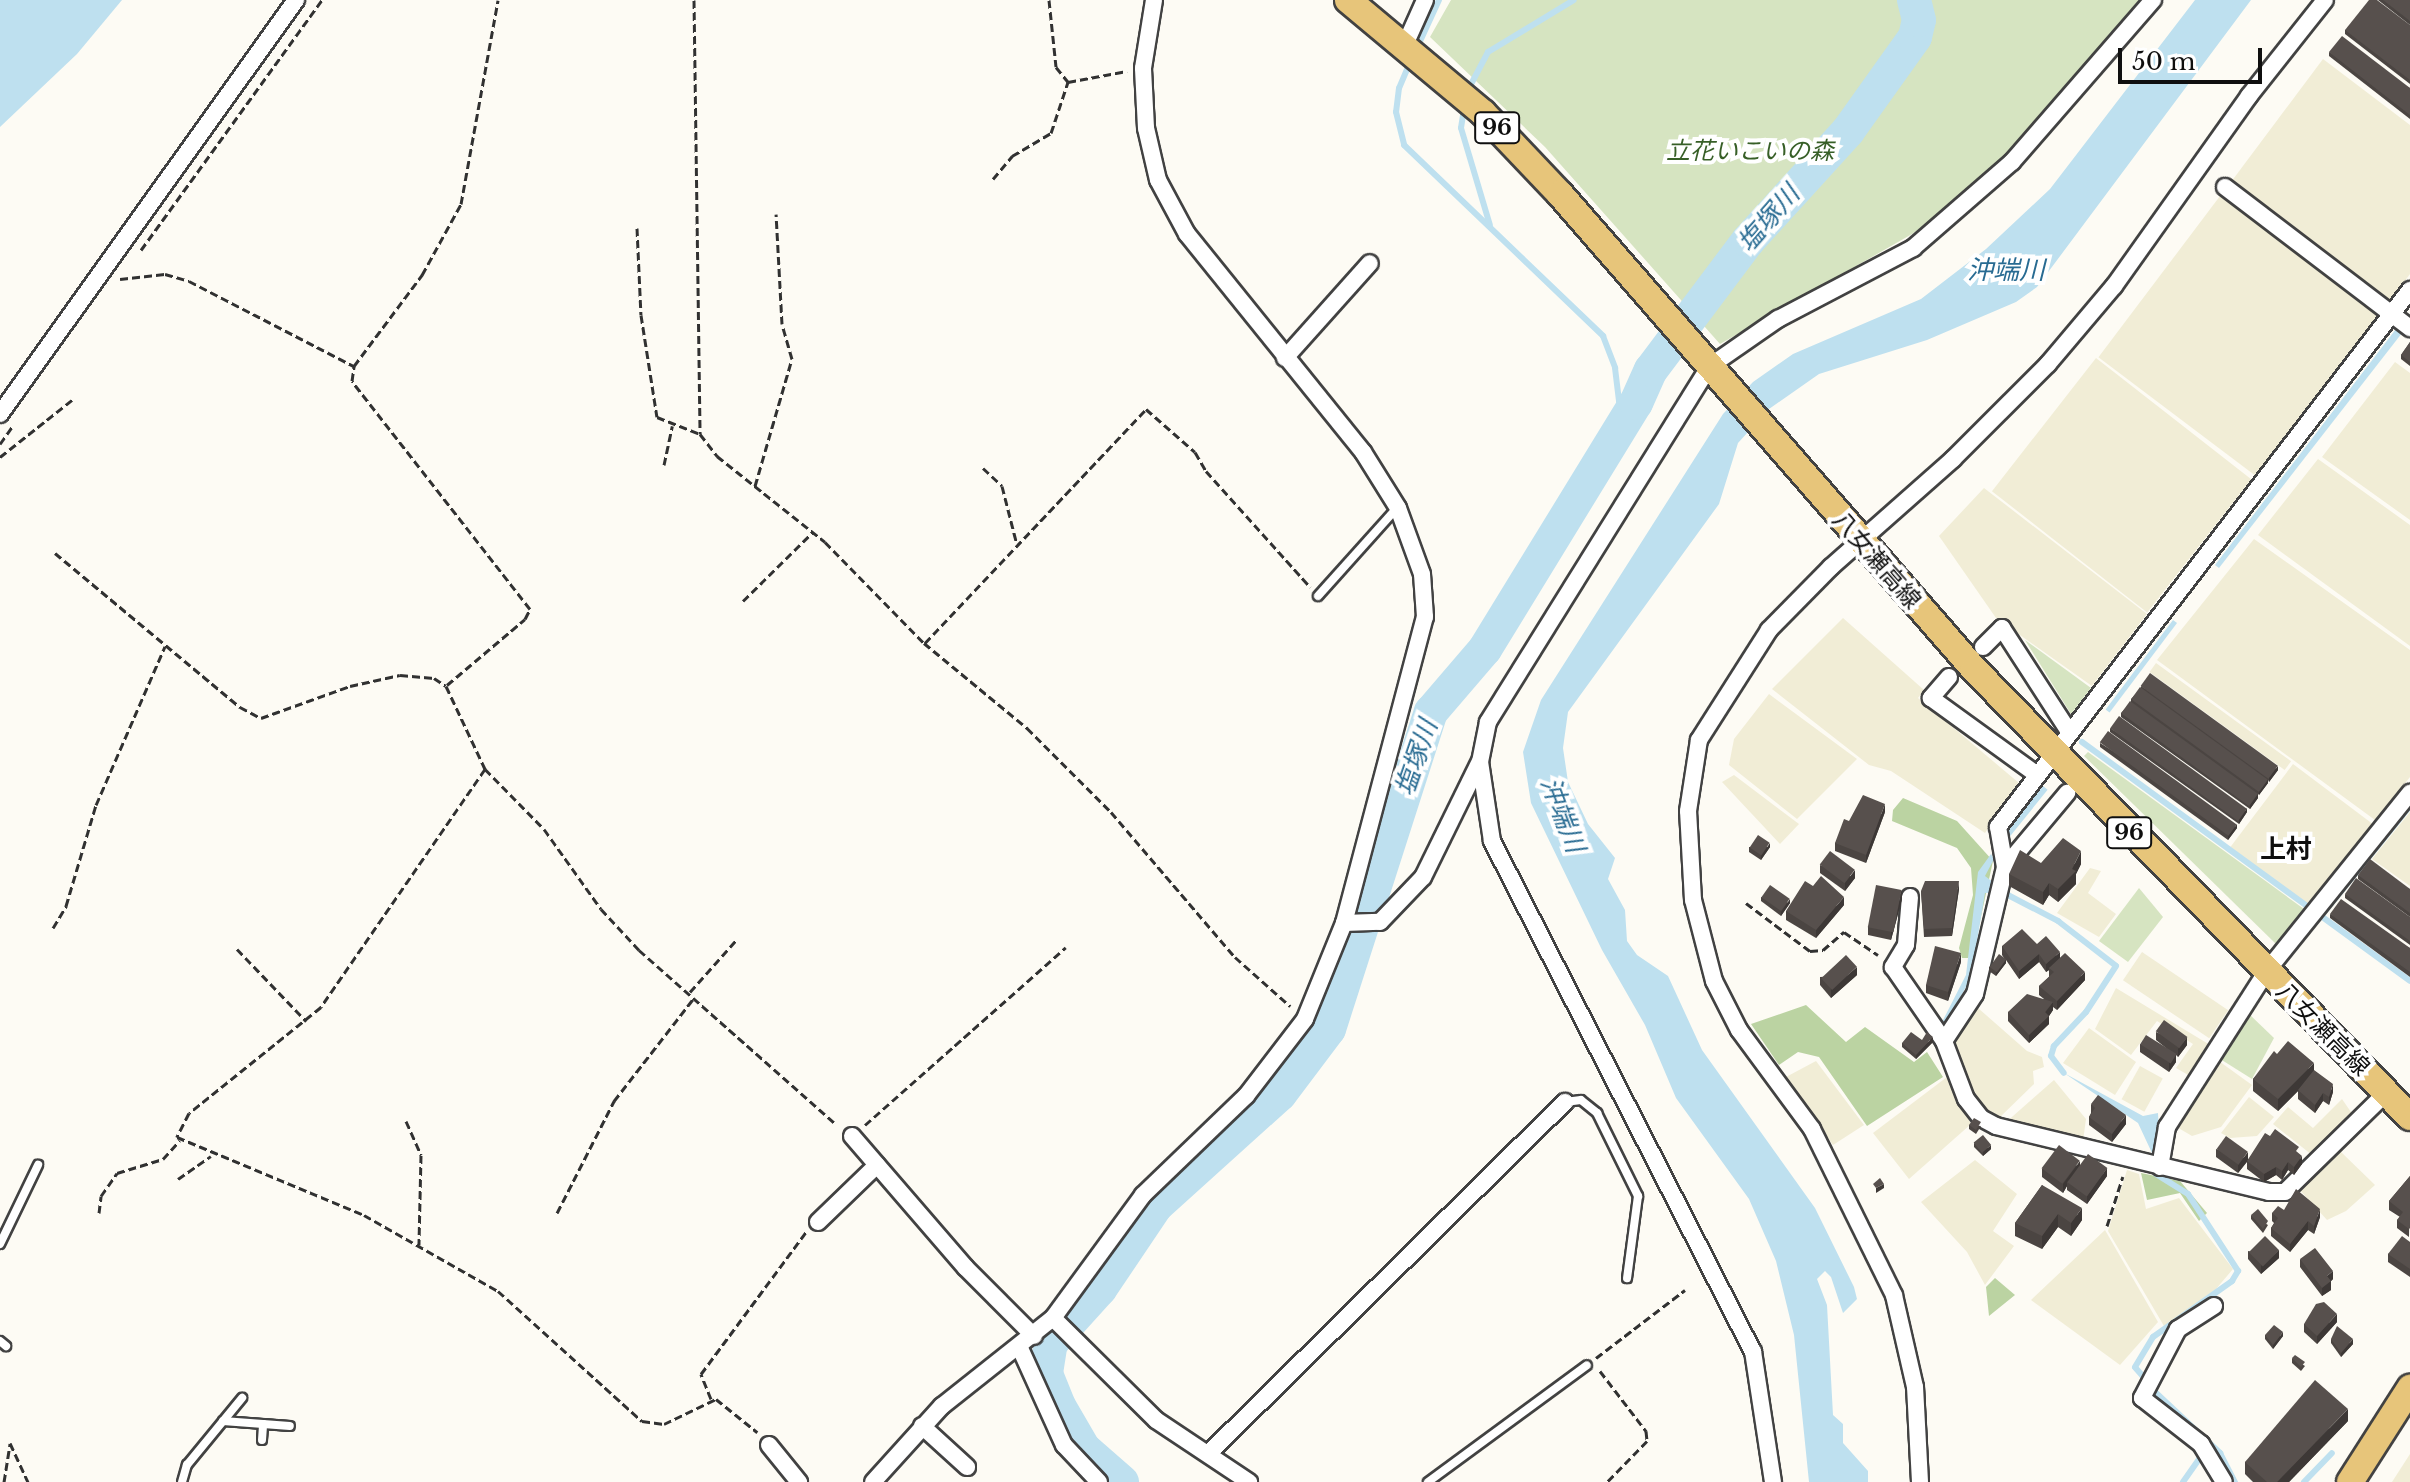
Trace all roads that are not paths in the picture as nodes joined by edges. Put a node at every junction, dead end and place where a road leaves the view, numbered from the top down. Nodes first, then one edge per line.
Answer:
1 (296, 0) edge
2 (1154, 0) edge
3 (1348, 0) edge
4 (1425, 0) edge
5 (2153, 0) edge
6 (2325, 0) edge
7 (1404, 47) junction
8 (2225, 187) dead end
9 (1370, 263) dead end
10 (2410, 290) edge
11 (2392, 314) junction
12 (2410, 328) edge
13 (1285, 358) junction
14 (1707, 362) junction
15 (0, 414) edge
16 (1398, 508) junction
17 (1859, 542) junction
18 (1318, 596) road end
19 (1983, 647) dead end
20 (1949, 677) dead end
21 (2068, 730) junction
22 (2051, 752) junction
23 (1480, 762) junction
24 (2036, 774) junction
25 (2067, 793) dead end
26 (2410, 793) edge
27 (2005, 867) junction
28 (1910, 897) dead end
29 (1344, 923) junction
30 (2266, 972) junction
31 (1944, 1041) junction
32 (2386, 1093) junction
33 (1565, 1102) joint
34 (2410, 1117) edge
35 (852, 1136) road end
36 (38, 1165) dead end
37 (877, 1165) junction
38 (2160, 1167) junction
39 (818, 1222) road end
40 (0, 1244) edge
41 (1627, 1278) dead end
42 (2214, 1306) dead end
43 (1053, 1318) junction
44 (1034, 1336) junction
45 (1019, 1346) junction
46 (1587, 1365) road end
47 (2410, 1388) edge
48 (242, 1398) dead end
49 (223, 1421) junction
50 (263, 1424) junction
51 (290, 1426) dead end
52 (922, 1426) junction
53 (262, 1440) dead end
54 (769, 1445) road end
55 (1209, 1453) junction
56 (967, 1467) dead end
57 (883, 1478) edge
58 (182, 1482) edge
59 (799, 1482) edge
60 (1099, 1482) edge
61 (1249, 1482) edge
62 (1428, 1482) edge
63 (1773, 1482) edge
64 (1920, 1482) edge
65 (2224, 1482) edge
66 (2350, 1482) edge

1 - 15 street
2 - 13 street
3 - 7 main road, 八女瀬高線 / 96
4 - 7 street
5 - 14 street
6 - 17 street
7 - 14 main road, 八女瀬高線 / 96
8 - 11 street
9 - 13 street
10 - 11 street
11 - 12 street
11 - 21 street
13 - 16 street
14 - 17 main road, 八女瀬高線 / 96
14 - 23 street
16 - 18 lane
16 - 29 street
17 - 22 main road, 八女瀬高線 / 96
17 - 64 street
19 - 21 street
20 - 24 street
21 - 22 street
22 - 24 street
22 - 30 main road, 八女瀬高線 / 96
23 - 29 street
23 - 63 street
24 - 27 street
25 - 27 street
26 - 30 street
27 - 31 street
28 - 31 street
29 - 43 street
30 - 32 main road, 八女瀬高線 / 96
30 - 38 street
31 - 38 street
32 - 34 main road, 八女瀬高線 / 96
32 - 38 street
33 - 41 lane
33 - 55 street
35 - 37 street
36 - 40 lane
37 - 39 street
37 - 44 street
42 - 65 street
43 - 44 street
43 - 55 street
44 - 45 street
45 - 52 street
45 - 60 street
46 - 62 lane
47 - 66 main road
48 - 49 lane
49 - 50 lane
49 - 58 lane
50 - 51 lane
50 - 53 lane
52 - 56 street
52 - 57 street
54 - 59 street
55 - 61 street

